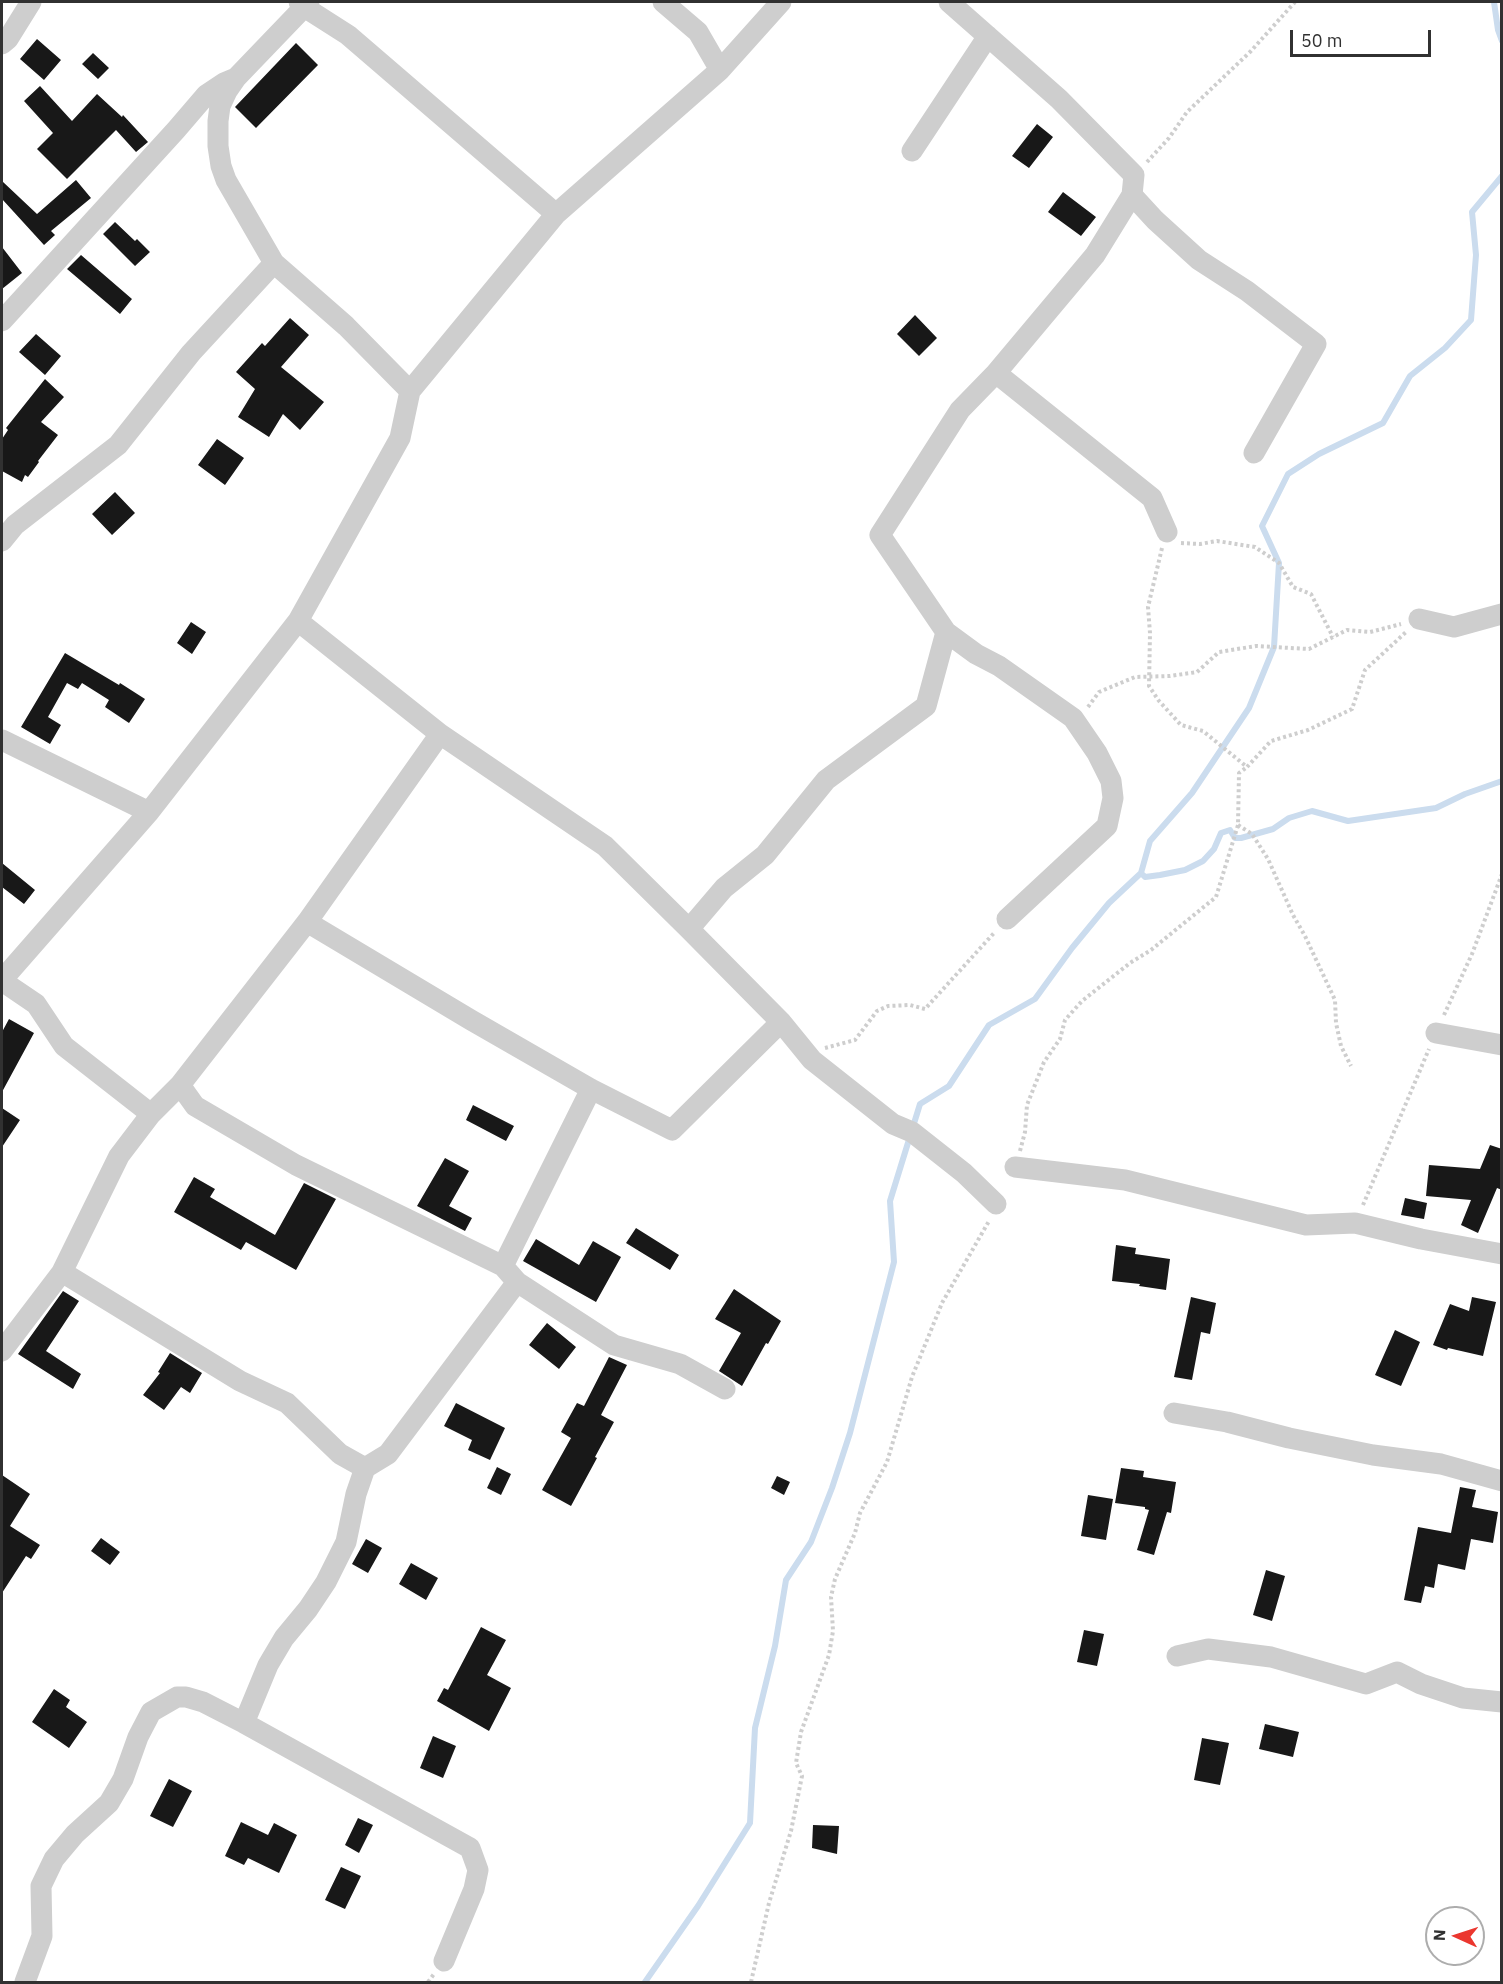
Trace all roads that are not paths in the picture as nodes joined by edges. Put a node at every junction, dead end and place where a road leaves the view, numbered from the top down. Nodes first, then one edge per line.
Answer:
1 (31, 2) edge
2 (663, 2) edge
3 (781, 2) edge
4 (950, 2) edge
5 (304, 3) edge
6 (987, 36) junction
7 (2, 45) edge
8 (720, 70) junction
9 (236, 78) junction
10 (912, 152) dead end
11 (1133, 185) junction
12 (556, 214) junction
13 (274, 263) junction
14 (2, 321) edge
15 (996, 373) junction
16 (410, 391) junction
17 (1254, 453) dead end
18 (8, 520) edge
19 (1167, 532) road end
20 (2, 541) edge
21 (1502, 614) edge
22 (1419, 619) road end
23 (298, 621) junction
24 (946, 632) junction
25 (441, 734) junction
26 (2, 740) edge
27 (148, 813) junction
28 (1007, 919) road end
29 (307, 922) junction
30 (689, 929) junction
31 (2, 981) edge
32 (781, 1022) junction
33 (1436, 1033) dead end
34 (1502, 1045) edge
35 (180, 1085) junction
36 (591, 1089) junction
37 (151, 1114) junction
38 (1015, 1167) road end
39 (996, 1204) road end
40 (1502, 1254) edge
41 (503, 1266) junction
42 (62, 1272) junction
43 (517, 1282) junction
44 (2, 1351) edge
45 (725, 1389) dead end
46 (1173, 1413) dead end
47 (365, 1468) junction
48 (1502, 1481) edge
49 (1177, 1656) dead end
50 (1502, 1702) edge
51 (244, 1724) junction
52 (444, 1961) dead end
53 (26, 1983) edge

1 - 7 street
2 - 8 street
3 - 8 street
4 - 6 street
5 - 9 street
5 - 12 street
6 - 10 street
6 - 11 street
8 - 12 street
9 - 13 street
9 - 14 street
11 - 15 street
11 - 17 street
12 - 16 street
13 - 16 street
13 - 18 street
15 - 19 street
15 - 24 street
16 - 23 street
18 - 20 street
21 - 22 street
23 - 25 street
23 - 27 street
24 - 28 street
24 - 30 street
25 - 29 street
25 - 30 street
26 - 27 street
27 - 31 street
29 - 35 street
29 - 36 street
30 - 32 street
31 - 37 street
32 - 36 street
32 - 39 street
33 - 34 street
35 - 37 street
35 - 41 street
36 - 41 street
37 - 42 street
38 - 40 street
41 - 43 street
42 - 44 street
42 - 47 street
43 - 45 street
43 - 47 street
46 - 48 street
47 - 51 street
49 - 50 street
51 - 52 street
51 - 53 street

